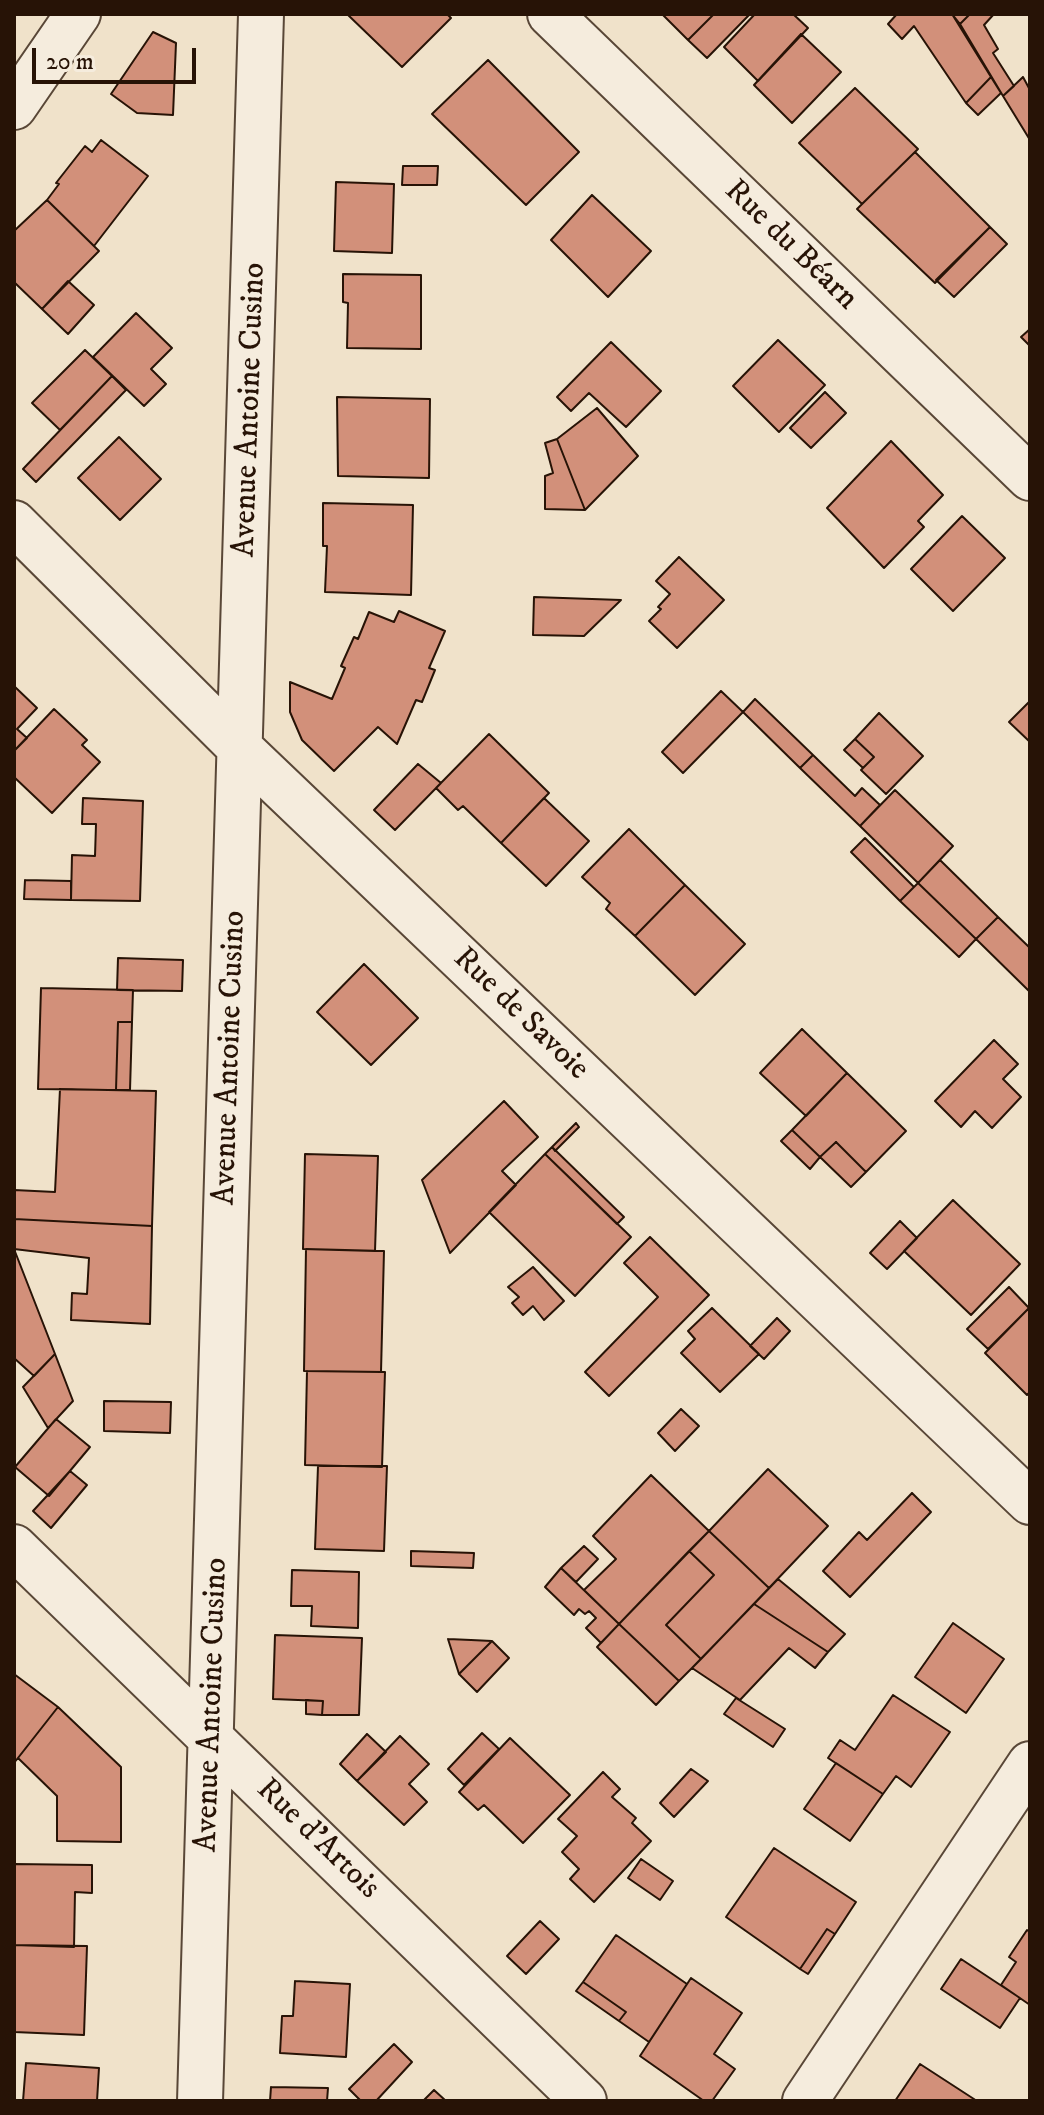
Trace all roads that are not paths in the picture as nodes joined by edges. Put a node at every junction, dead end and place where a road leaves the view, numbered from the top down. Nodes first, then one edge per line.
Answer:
1 (78, 14) edge
2 (261, 14) edge
3 (550, 14) edge
4 (14, 107) edge
5 (1030, 478) edge
6 (14, 523) edge
7 (239, 747) junction
8 (1030, 1502) edge
9 (14, 1547) edge
10 (213, 1738) junction
11 (1030, 1764) edge
12 (200, 2101) edge
13 (584, 2101) edge
14 (805, 2101) edge

1 - 4 street
2 - 7 street, Avenue Antoine Cusino
3 - 5 street, Rue du Béarn
6 - 7 street, Rue de Savoie
7 - 8 street, Rue de Savoie
7 - 10 street, Avenue Antoine Cusino
9 - 10 street, Rue d'Artois
10 - 12 street, Avenue Antoine Cusino
10 - 13 street, Rue d'Artois
11 - 14 street

